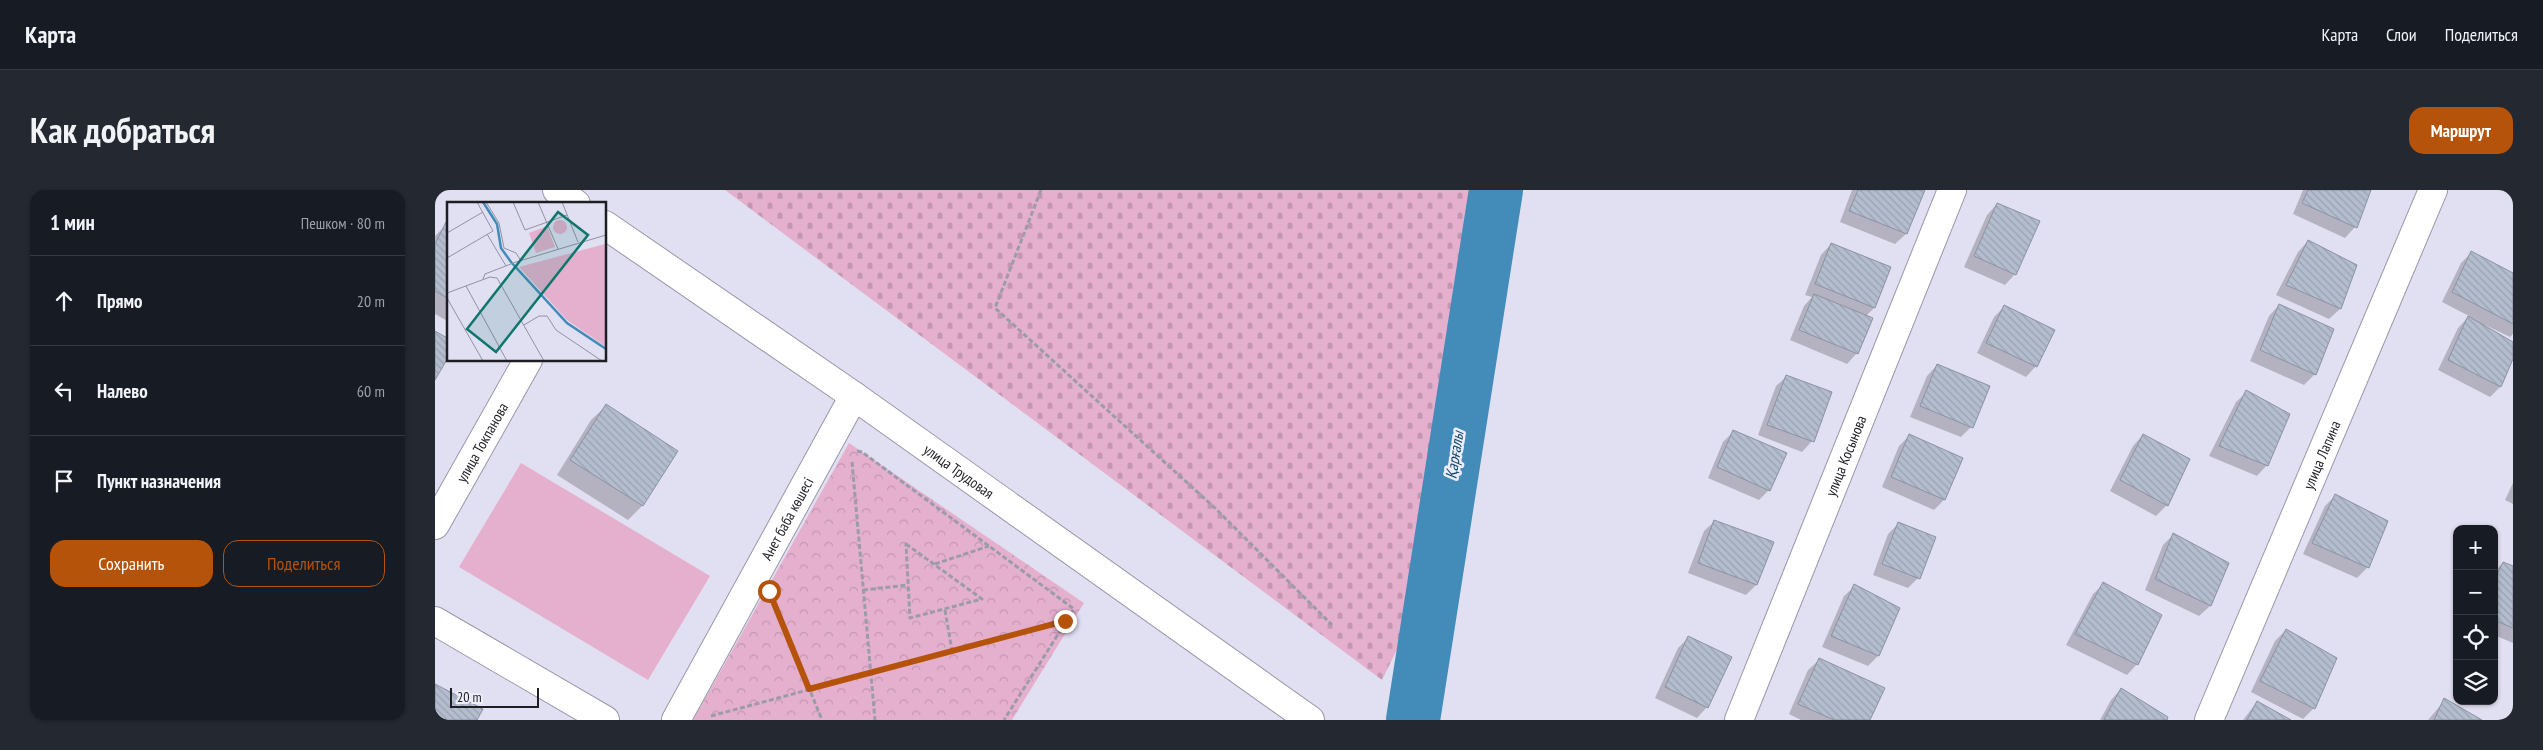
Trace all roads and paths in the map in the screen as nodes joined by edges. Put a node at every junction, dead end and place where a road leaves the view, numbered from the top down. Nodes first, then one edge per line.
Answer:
1 (557, 190) edge
2 (1041, 190) edge
3 (1952, 190) edge
4 (2433, 190) edge
5 (573, 202) edge
6 (606, 226) edge
7 (527, 361) edge
8 (854, 396) junction
9 (851, 450) dead end
10 (851, 459) dead end
11 (435, 525) edge
12 (990, 546) junction
13 (935, 564) junction
14 (908, 584) junction
15 (863, 590) junction
16 (773, 600) dead end
17 (945, 610) junction
18 (435, 621) edge
19 (1065, 621) junction
20 (1332, 625) dead end
21 (952, 651) junction
22 (870, 673) junction
23 (809, 689) junction
24 (1300, 717) edge
25 (705, 718) dead end
26 (605, 720) edge
27 (676, 720) edge
28 (822, 720) edge
29 (875, 720) edge
30 (1004, 720) edge
31 (1739, 720) edge
32 (2209, 720) edge

1 - 5 street
2 - 20 path
3 - 31 street, улица Косынова
4 - 32 street, улица Лапина
6 - 8 street, улица Трудовая
7 - 11 street, улица Токпанова
8 - 24 street, улица Трудовая
8 - 27 street, Анет баба көшесі
9 - 12 path
10 - 15 path
12 - 13 path
12 - 19 path
13 - 14 path
13 - 17 path
14 - 15 path
14 - 17 path
15 - 22 path
16 - 23 path
17 - 21 path
18 - 26 street
19 - 21 path
19 - 30 path
21 - 22 path
22 - 23 path
22 - 29 path
23 - 25 path
23 - 28 path

